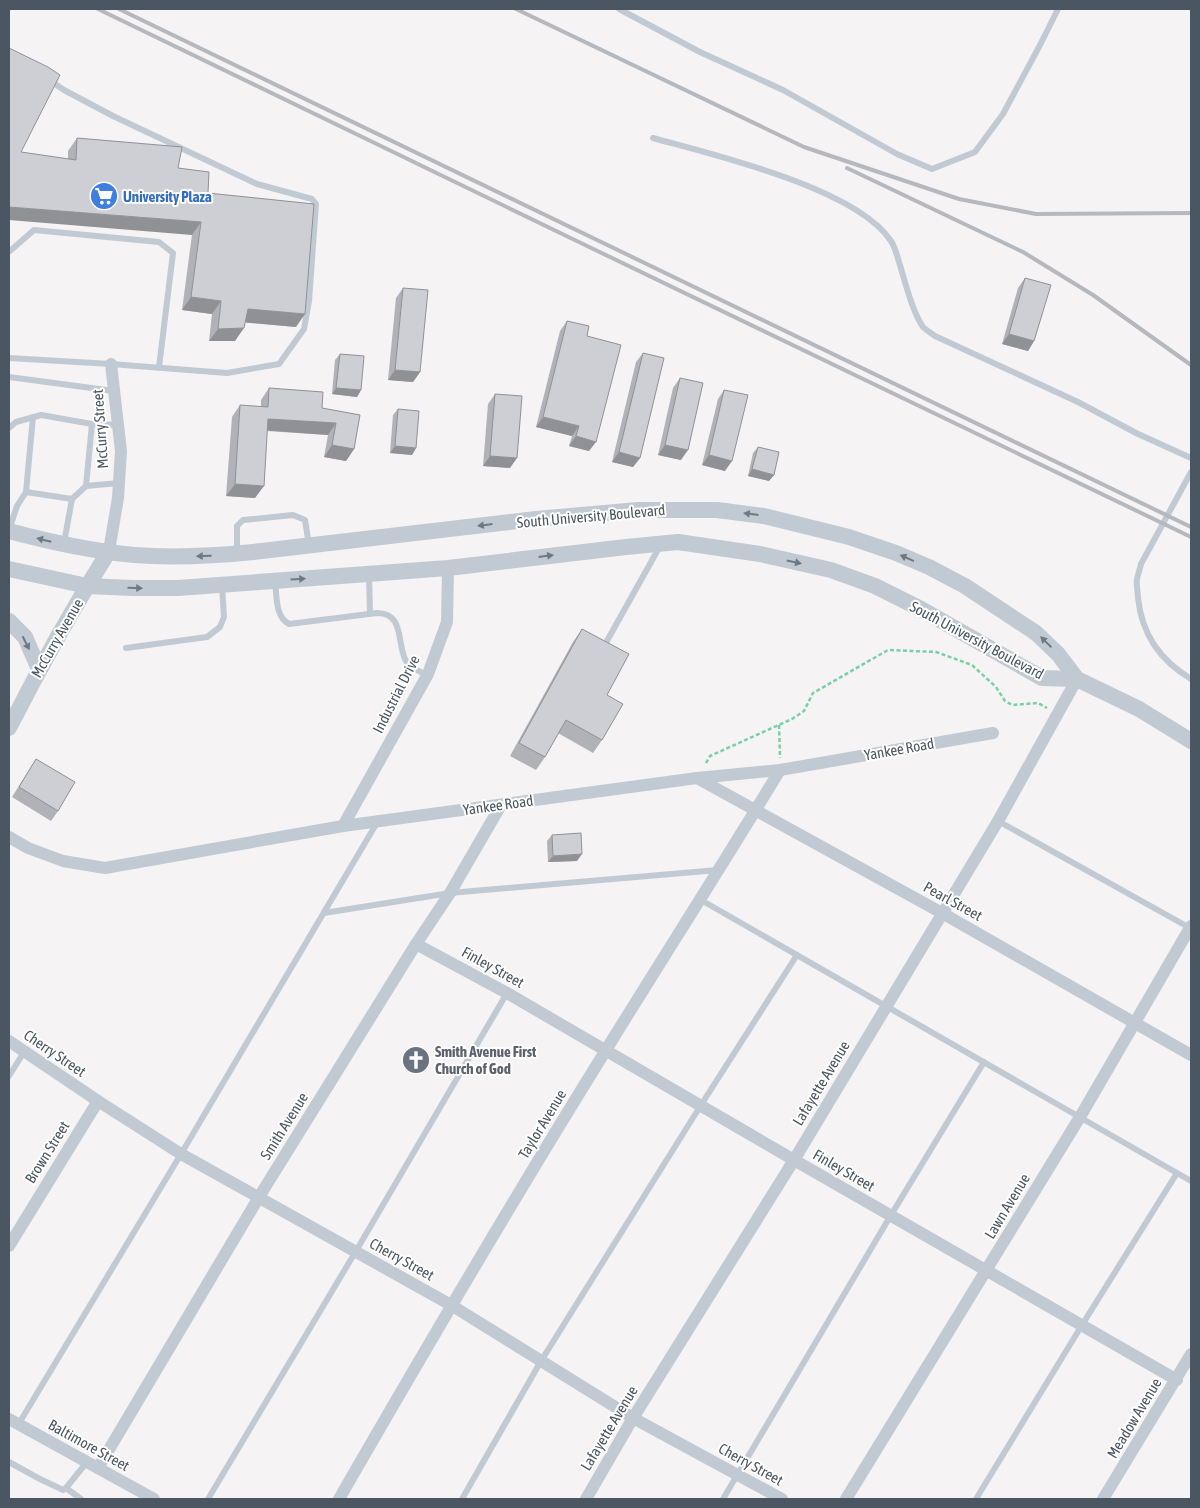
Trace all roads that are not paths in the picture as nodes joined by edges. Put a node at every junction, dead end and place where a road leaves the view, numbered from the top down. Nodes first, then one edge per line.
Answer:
1 (620, 9) edge
2 (1058, 9) edge
3 (40, 74) edge
4 (653, 138) dead end
5 (9, 252) edge
6 (9, 358) edge
7 (111, 364) junction
8 (159, 367) junction
9 (9, 377) edge
10 (114, 390) junction
11 (33, 417) junction
12 (92, 424) junction
13 (118, 425) junction
14 (9, 428) edge
15 (1191, 458) edge
16 (1191, 472) edge
17 (119, 483) junction
18 (86, 486) junction
19 (26, 492) junction
20 (72, 499) junction
21 (9, 531) edge
22 (64, 544) junction
23 (662, 544) junction
24 (309, 546) junction
25 (109, 551) junction
26 (237, 554) junction
27 (448, 568) junction
28 (9, 569) edge
29 (369, 574) junction
30 (275, 581) junction
31 (222, 585) junction
32 (87, 586) junction
33 (370, 613) junction
34 (9, 620) edge
35 (126, 648) dead end
36 (602, 649) edge
37 (39, 669) junction
38 (427, 676) junction
39 (1077, 679) junction
40 (1191, 679) edge
41 (9, 728) edge
42 (993, 732) dead end
43 (1191, 741) edge
44 (780, 770) junction
45 (698, 778) junction
46 (501, 805) junction
47 (756, 810) junction
48 (378, 821) junction
49 (998, 821) junction
50 (343, 826) junction
51 (9, 837) edge
52 (719, 870) junction
53 (450, 893) junction
54 (700, 900) junction
55 (324, 913) junction
56 (942, 913) junction
57 (1191, 927) edge
58 (416, 944) junction
59 (797, 955) junction
60 (507, 993) junction
61 (886, 1006) junction
62 (1135, 1022) junction
63 (9, 1041) edge
64 (605, 1050) junction
65 (24, 1052) junction
66 (1191, 1055) edge
67 (984, 1062) junction
68 (9, 1076) edge
69 (98, 1101) junction
70 (701, 1105) junction
71 (1080, 1117) junction
72 (182, 1154) junction
73 (794, 1160) junction
74 (1177, 1173) junction
75 (1191, 1181) edge
76 (259, 1196) junction
77 (890, 1215) junction
78 (9, 1246) edge
79 (356, 1251) junction
80 (987, 1270) junction
81 (451, 1305) junction
82 (1082, 1326) junction
83 (1191, 1354) edge
84 (541, 1361) junction
85 (1177, 1380) junction
86 (634, 1418) junction
87 (11, 1421) edge
88 (9, 1462) edge
89 (92, 1465) junction
90 (738, 1475) junction
91 (66, 1488) junction
92 (138, 1495) edge
93 (81, 1499) edge
94 (154, 1499) edge
95 (208, 1499) edge
96 (339, 1499) edge
97 (462, 1499) edge
98 (586, 1499) edge
99 (723, 1499) edge
100 (782, 1499) edge
101 (846, 1499) edge
102 (976, 1499) edge
103 (1103, 1499) edge

1 - 2 lane
3 - 8 lane
4 - 15 lane
5 - 8 lane
6 - 7 lane
7 - 8 lane
7 - 10 street, McCurry Street
9 - 10 lane
10 - 13 street, McCurry Street
11 - 12 lane
11 - 14 lane
11 - 19 lane
12 - 13 lane
12 - 18 lane
13 - 17 street, McCurry Street
16 - 40 lane
17 - 18 lane
17 - 25 street, McCurry Street
18 - 20 lane
19 - 20 lane
19 - 21 lane
20 - 22 lane
22 -> 21 street, South University Boulevard
22 - 25 street, South University Boulevard
27 -> 23 street, South University Boulevard
23 - 36 lane
23 -> 39 street, South University Boulevard
24 - 26 street, South University Boulevard
24 - 26 lane
39 -> 24 street, South University Boulevard
26 -> 25 street, South University Boulevard
25 - 32 street, McCurry Avenue
27 - 29 street, South University Boulevard
27 - 38 street, Industrial Drive
28 - 32 street, South University Boulevard
30 -> 29 street, South University Boulevard
29 - 33 lane
30 - 31 street, South University Boulevard
30 - 33 lane
32 -> 31 street, South University Boulevard
31 - 35 lane
32 - 37 street, McCurry Avenue
33 - 38 lane
34 -> 37 street
37 - 41 street, McCurry Avenue
38 - 50 street, Industrial Drive
39 - 43 street
39 - 49 street, Lafayette Avenue
42 - 44 street, Yankee Road
44 - 45 street, Yankee Road
44 - 47 street, Taylor Avenue
45 - 46 street, Yankee Road
45 - 47 street, Pearl Street
46 - 48 street, Yankee Road
46 - 53 street, Smith Avenue
47 - 52 street, Taylor Avenue
47 - 56 street, Pearl Street
48 - 50 street, Yankee Road
48 - 55 lane
49 - 56 street, Lafayette Avenue
49 - 57 lane
50 - 51 street, Yankee Road
52 - 53 lane
52 - 54 street, Taylor Avenue
53 - 55 lane
53 - 58 street, Smith Avenue
54 - 59 lane
54 - 64 street, Taylor Avenue
55 - 72 lane
56 - 61 street, Lafayette Avenue
56 - 62 street, Pearl Street
57 - 62 street, Lawn Avenue
58 - 60 street, Finley Street
58 - 76 street, Smith Avenue
59 - 61 lane
59 - 70 lane
60 - 64 street, Finley Street
60 - 79 lane
61 - 67 lane
61 - 73 street, Lafayette Avenue
62 - 66 street, Pearl Street
62 - 71 street, Lawn Avenue
63 - 65 street, Cherry Street
64 - 70 street, Finley Street
64 - 81 street, Taylor Avenue
65 - 68 lane
65 - 69 street, Cherry Street
67 - 71 lane
67 - 77 lane
69 - 72 street, Cherry Street
69 - 78 street, Brown Street
70 - 73 street, Finley Street
70 - 84 lane
71 - 74 lane
71 - 80 street, Lawn Avenue
72 - 76 street, Cherry Street
72 - 87 lane
73 - 77 street, Finley Street
73 - 86 street, Lafayette Avenue
74 - 75 lane
74 - 82 lane
76 - 79 street, Cherry Street
76 - 89 street, Smith Avenue
77 - 80 street, Finley Street
77 - 90 lane
79 - 81 street, Cherry Street
79 - 95 lane
80 - 82 street, Finley Street
80 - 101 street, Lawn Avenue
81 - 84 street, Cherry Street
81 - 96 street, Taylor Avenue
82 - 85 street, Finley Street
82 - 102 lane
83 - 85 street, Meadow Avenue
84 - 86 street, Cherry Street
84 - 97 lane
85 - 103 street, Meadow Avenue
86 - 90 street, Cherry Street
86 - 98 street, Lafayette Avenue
87 - 89 street, Baltimore Street
88 - 91 lane
89 - 91 lane
89 - 92 street, Baltimore Street
90 - 99 lane
90 - 100 street, Cherry Street
91 - 93 lane
92 - 94 street, Baltimore Street

